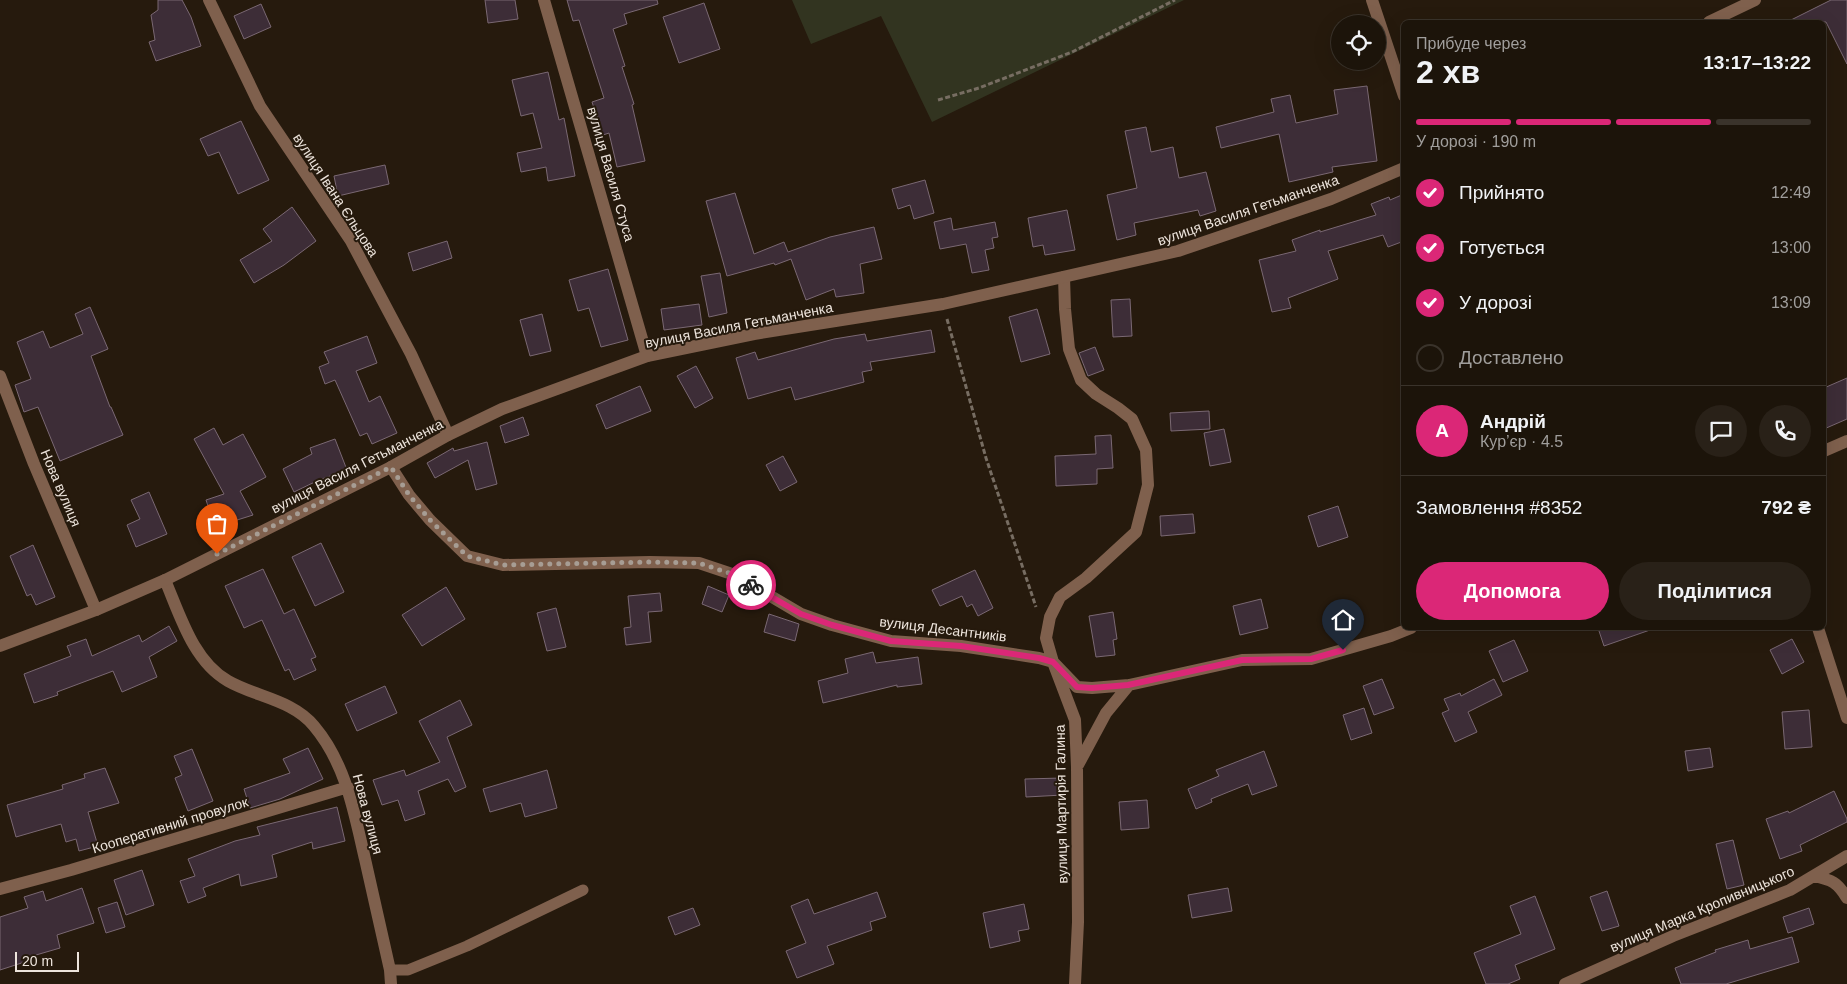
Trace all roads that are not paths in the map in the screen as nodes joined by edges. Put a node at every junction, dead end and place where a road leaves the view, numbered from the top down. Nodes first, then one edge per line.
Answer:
1 (209, 0) edge
2 (544, 0) edge
3 (1372, 0) edge
4 (1754, 0) edge
5 (1713, 20) edge
6 (1401, 87) edge
7 (1401, 169) edge
8 (1064, 277) junction
9 (647, 356) junction
10 (0, 376) edge
11 (448, 435) junction
12 (1847, 441) edge
13 (1826, 450) edge
14 (391, 467) junction
15 (165, 580) junction
16 (96, 610) junction
17 (1406, 630) edge
18 (1819, 630) edge
19 (0, 646) edge
20 (1053, 662) junction
21 (1128, 685) junction
22 (1847, 718) edge
23 (1078, 767) junction
24 (348, 787) junction
25 (1847, 856) edge
26 (1814, 876) junction
27 (0, 889) edge
28 (584, 890) dead end
29 (1847, 898) edge
30 (390, 970) junction
31 (391, 984) edge
32 (1075, 984) edge
33 (1565, 984) edge

1 - 11 street, вулиця Івана Єльцова
2 - 9 street, вулиця Василя Стуса
3 - 6 street
4 - 5 street
7 - 8 street, вулиця Василя Гетьманченка
8 - 9 street, вулиця Василя Гетьманченка
8 - 20 street, вулиця Мартирія Галина
9 - 11 street, вулиця Василя Гетьманченка
10 - 16 street, Нова вулиця
11 - 14 street, вулиця Василя Гетьманченка
12 - 13 street
14 - 15 street, вулиця Василя Гетьманченка
14 - 20 street, вулиця Десантників
15 - 16 street, вулиця Василя Гетьманченка
15 - 24 street, Нова вулиця
16 - 19 street, вулиця Василя Гетьманченка
17 - 21 street
18 - 22 street
20 - 21 street
20 - 23 street, вулиця Мартирія Галина
21 - 23 street
23 - 32 street, вулиця Мартирія Галина
24 - 27 street, Кооперативний провулок
24 - 30 street, Нова вулиця
25 - 26 street, вулиця Марка Кропивницького
26 - 29 street
26 - 33 street, вулиця Марка Кропивницького
28 - 30 lane
30 - 31 street, Нова вулиця

